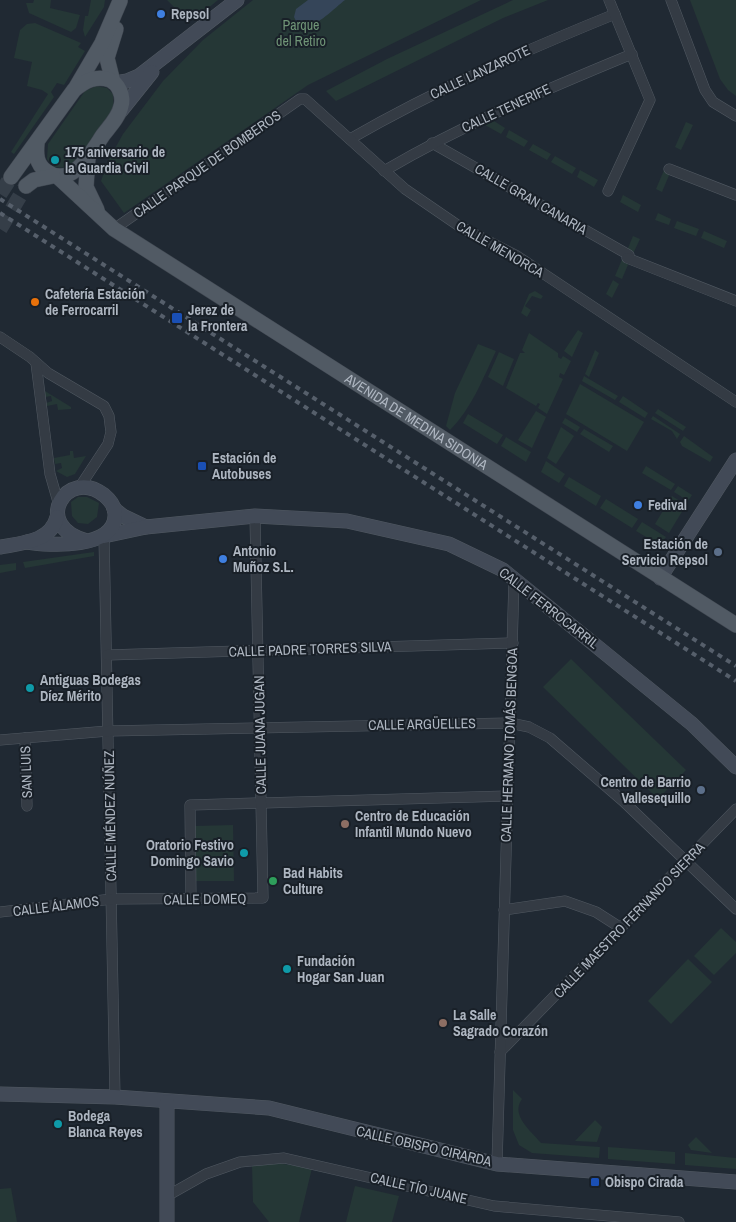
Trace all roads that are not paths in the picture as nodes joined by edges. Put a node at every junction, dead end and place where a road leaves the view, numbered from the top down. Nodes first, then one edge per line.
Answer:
1 (237, 0) edge
2 (609, 0) edge
3 (671, 0) edge
4 (120, 1) edge
5 (615, 14) junction
6 (632, 54) junction
7 (166, 56) junction
8 (114, 82) junction
9 (74, 90) junction
10 (300, 99) joint
11 (120, 112) junction
12 (736, 116) edge
13 (350, 139) junction
14 (432, 143) junction
15 (37, 144) junction
16 (88, 157) junction
17 (669, 169) dead end
18 (384, 170) junction
19 (55, 176) junction
20 (11, 177) tunnel mouth
21 (26, 186) tunnel mouth
22 (608, 191) dead end
23 (736, 195) edge
24 (100, 216) junction
25 (114, 229) junction
26 (736, 301) edge
27 (0, 337) edge
28 (36, 363) junction
29 (736, 402) edge
30 (736, 460) edge
31 (79, 488) junction
32 (58, 502) junction
33 (114, 509) junction
34 (255, 516) junction
35 (57, 517) junction
36 (146, 527) junction
37 (104, 536) junction
38 (87, 541) junction
39 (27, 542) junction
40 (0, 547) edge
41 (660, 578) junction
42 (514, 580) junction
43 (736, 625) edge
44 (513, 643) junction
45 (258, 651) junction
46 (107, 655) junction
47 (510, 723) junction
48 (260, 727) junction
49 (108, 731) junction
50 (25, 738) junction
51 (0, 740) edge
52 (736, 768) edge
53 (507, 796) junction
54 (261, 803) junction
55 (27, 806) dead end
56 (736, 809) edge
57 (686, 861) junction
58 (112, 899) junction
59 (191, 899) junction
60 (736, 909) edge
61 (504, 910) junction
62 (0, 912) edge
63 (621, 928) junction
64 (500, 1052) junction
65 (0, 1094) edge
66 (115, 1097) junction
67 (167, 1102) junction
68 (497, 1164) junction
69 (736, 1182) edge
70 (168, 1196) junction
71 (167, 1222) edge
72 (679, 1222) edge

1 - 7 street
2 - 5 street
3 - 12 street
4 - 8 main road
4 - 9 main road
5 - 6 street
5 - 13 street, CALLE LANZAROTE
6 - 14 street, CALLE TENERIFE
6 - 22 street
7 - 8 street
7 - 11 street
8 - 9 main road
8 - 11 main road
9 - 15 main road
10 - 13 street, CALLE MENORCA
10 - 25 street, CALLE PARQUE DE BOMBEROS
11 - 16 main road
13 - 18 street, CALLE MENORCA
14 - 18 street, CALLE TENERIFE
14 - 26 street, CALLE GRAN CANARIA
15 - 19 main road, AVENIDA DE MEDINA SIDONIA
15 - 20 main road
16 - 19 main road
16 - 24 main road, AVENIDA DE MEDINA SIDONIA
17 - 23 street
18 - 29 street, CALLE MENORCA
19 - 21 main road
19 - 24 main road, AVENIDA DE MEDINA SIDONIA
24 - 25 main road, AVENIDA DE MEDINA SIDONIA
25 - 41 main road, AVENIDA DE MEDINA SIDONIA
27 - 28 street
28 - 31 street
28 - 32 street
30 - 41 street
31 - 32 street
31 - 33 street
32 - 35 street
33 - 36 street
33 - 37 street
34 - 36 street, CALLE FERROCARRIL
34 - 42 street, CALLE FERROCARRIL
34 - 45 street, CALLE JUANA JUGAN
35 - 38 street
35 - 39 street
36 - 37 street, CALLE FERROCARRIL
37 - 38 street
37 - 46 street, CALLE MÉNDEZ NÚÑEZ
38 - 39 street
39 - 40 street
41 - 43 main road, AVENIDA DE MEDINA SIDONIA
42 - 44 street, CALLE HERMANO TOMÁS BENGOA
42 - 52 street, CALLE FERROCARRIL
44 - 45 street, CALLE PADRE TORRES SILVA
44 - 47 street, CALLE HERMANO TOMÁS BENGOA
45 - 46 street, CALLE PADRE TORRES SILVA
45 - 48 street, CALLE JUANA JUGAN
46 - 49 street, CALLE MÉNDEZ NÚÑEZ
47 - 48 street, CALLE ARGÜELLES
47 - 53 street, CALLE HERMANO TOMÁS BENGOA
47 - 57 street, CALLE ARGÜELLES
48 - 49 street, CALLE ARGÜELLES
48 - 54 street, CALLE JUANA JUGAN
49 - 50 street, CALLE ARGÜELLES
49 - 58 street, CALLE MÉNDEZ NÚÑEZ
50 - 51 street, CALLE ARGÜELLES
50 - 55 street, SAN LUIS
53 - 54 street
53 - 61 street, CALLE HERMANO TOMÁS BENGOA
54 - 59 street
54 - 59 street, CALLE DOMEQ
56 - 57 street, CALLE MAESTRO FERNANDO SIERRA
57 - 60 street, CALLE ARGÜELLES
57 - 63 street, CALLE MAESTRO FERNANDO SIERRA
58 - 59 street, CALLE DOMEQ
58 - 62 street, CALLE ÁLAMOS
58 - 66 street, CALLE MÉNDEZ NÚÑEZ
61 - 63 street
61 - 64 street, CALLE HERMANO TOMÁS BENGOA
63 - 64 street, CALLE MAESTRO FERNANDO SIERRA
64 - 68 street, CALLE HERMANO TOMÁS BENGOA
65 - 66 street, CALLE OBISPO CIRARDA
66 - 67 street, CALLE OBISPO CIRARDA
67 - 68 street, CALLE OBISPO CIRARDA
67 - 70 street
68 - 69 street, CALLE OBISPO CIRARDA
70 - 71 street
70 - 72 street, CALLE TÍO JUANE

